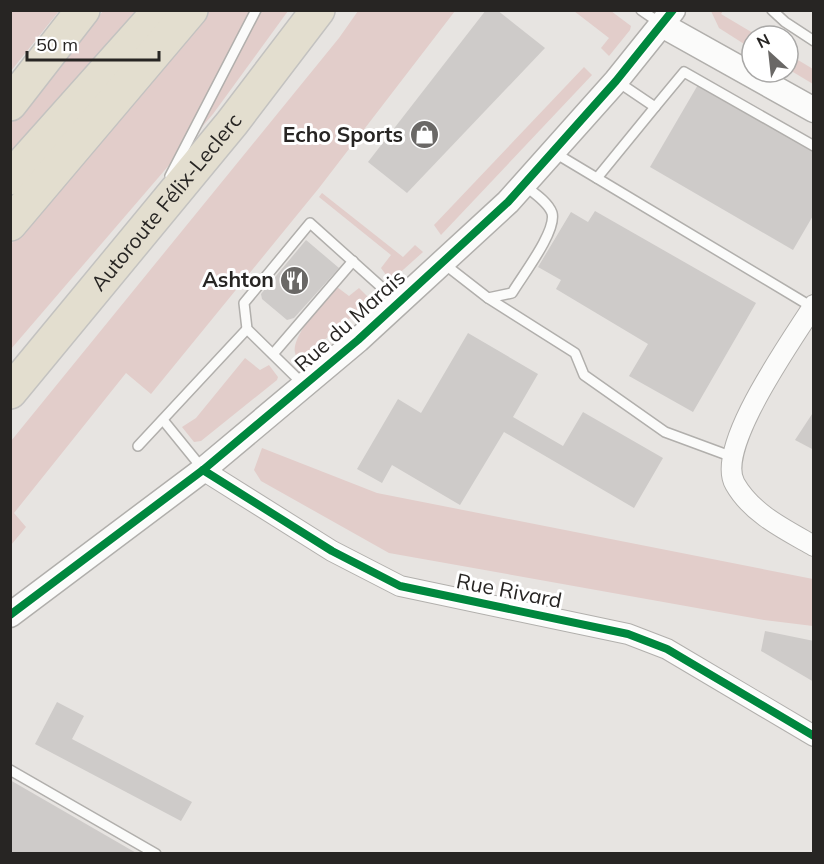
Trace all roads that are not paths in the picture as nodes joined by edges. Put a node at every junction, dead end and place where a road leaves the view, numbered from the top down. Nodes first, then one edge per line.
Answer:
1 (83, 10) edge
2 (160, 10) edge
3 (256, 10) edge
4 (318, 10) edge
5 (641, 10) edge
6 (772, 10) edge
7 (195, 14) edge
8 (667, 18) edge
9 (813, 41) edge
10 (616, 81) junction
11 (10, 104) edge
12 (655, 107) junction
13 (813, 110) edge
14 (813, 146) edge
15 (552, 152) junction
16 (10, 178) edge
17 (597, 178) junction
18 (166, 183) dead end
19 (523, 185) junction
20 (161, 192) dead end
21 (10, 224) edge
22 (135, 242) junction
23 (353, 261) junction
24 (442, 262) junction
25 (488, 298) junction
26 (399, 303) junction
27 (813, 306) edge
28 (247, 329) junction
29 (273, 354) junction
30 (305, 385) junction
31 (10, 392) edge
32 (163, 420) junction
33 (138, 446) dead end
34 (730, 456) junction
35 (203, 470) junction
36 (813, 546) edge
37 (10, 615) edge
38 (813, 736) edge
39 (10, 770) edge
40 (156, 854) edge

1 - 11 highway
2 - 16 highway
3 - 18 lane
4 - 22 highway, Autoroute Félix-Leclerc
5 - 8 lane
6 - 9 lane
7 - 21 highway
8 - 10 street, Rue du Marais
8 - 13 street
10 - 12 lane
10 - 15 street, Rue du Marais
12 - 14 lane
12 - 17 lane
15 - 17 lane
15 - 19 street, Rue du Marais
17 - 27 lane
19 - 24 street, Rue du Marais
19 - 25 lane
20 - 22 lane
22 - 31 highway, Autoroute Félix-Leclerc
23 - 26 lane
23 - 28 lane
23 - 29 lane
24 - 25 lane
24 - 26 street, Rue du Marais
25 - 34 lane
26 - 30 street, Rue du Marais
27 - 34 street
28 - 29 lane
28 - 32 lane
29 - 30 lane
30 - 35 street, Rue du Marais
32 - 33 lane
32 - 35 lane
34 - 36 street
35 - 37 street, Rue du Marais
35 - 38 street, Rue Rivard
39 - 40 lane

